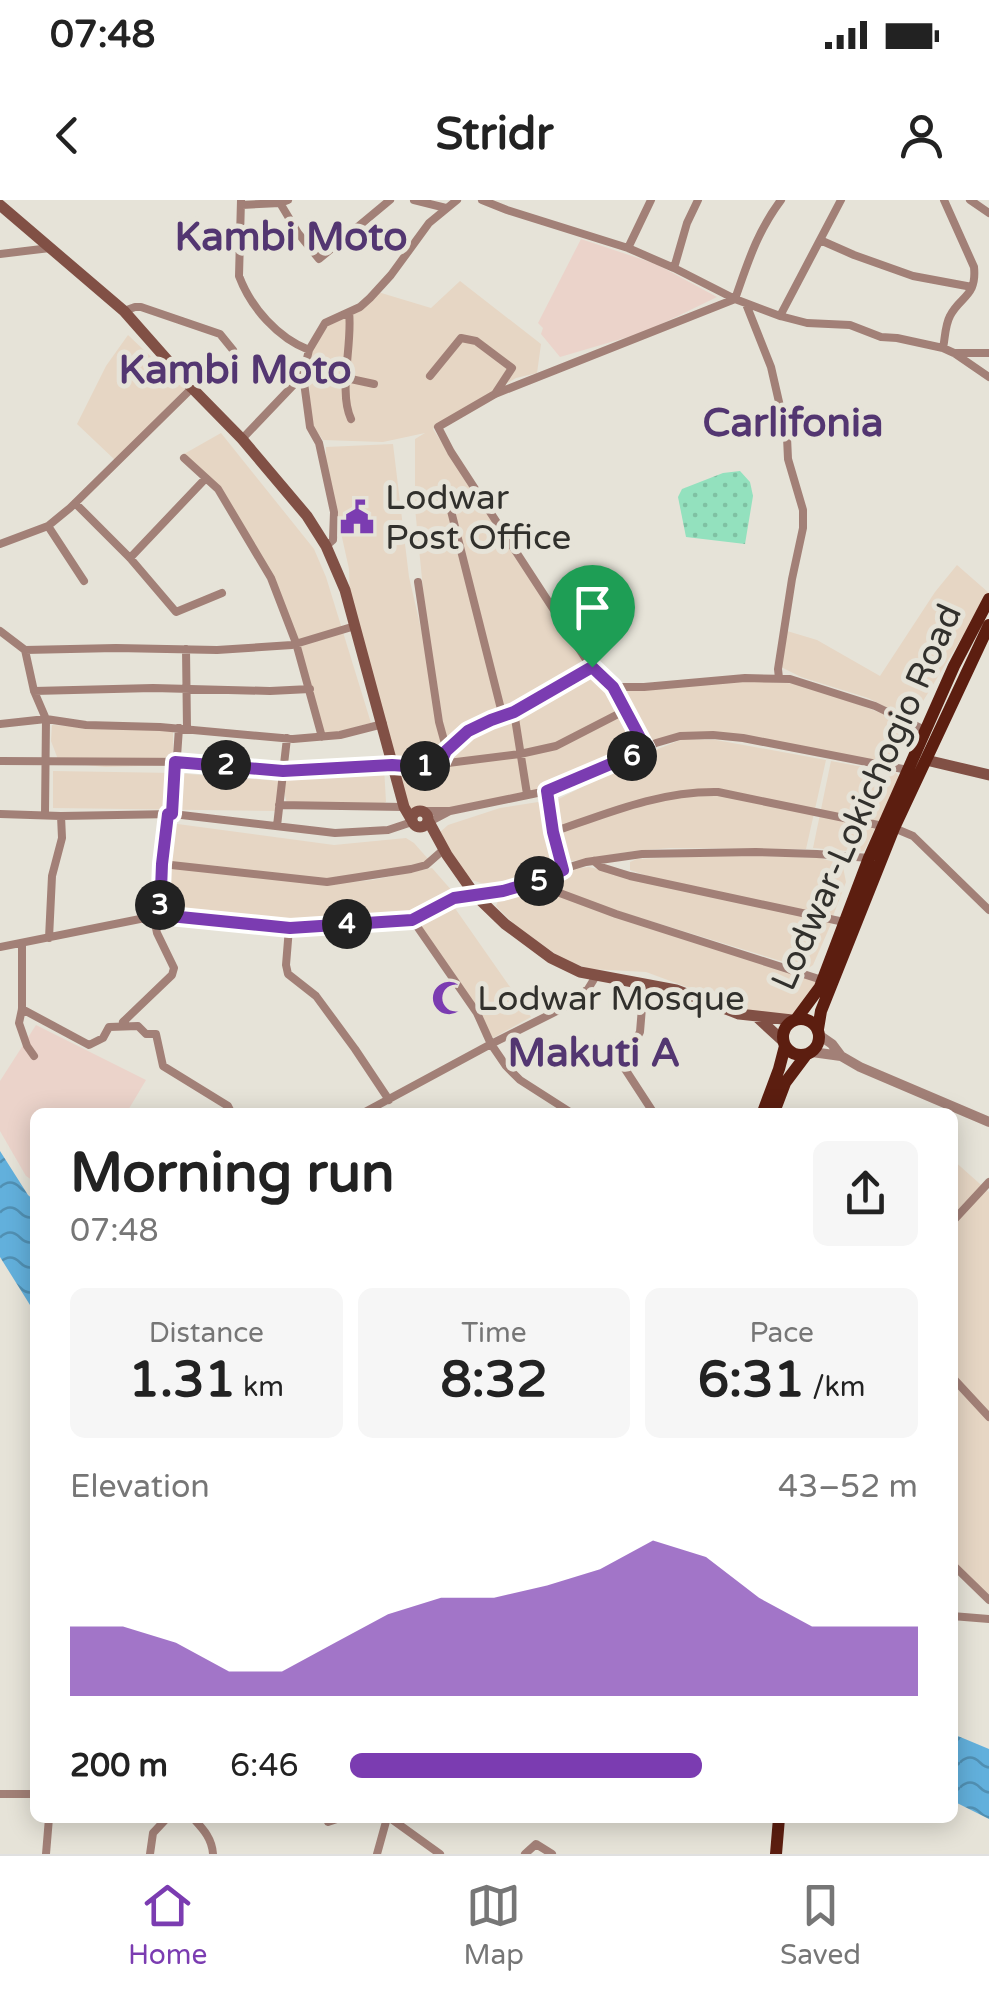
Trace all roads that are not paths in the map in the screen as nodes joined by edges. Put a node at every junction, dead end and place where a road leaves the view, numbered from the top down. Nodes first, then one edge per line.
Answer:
1 (390, 200) edge
2 (414, 200) edge
3 (456, 200) edge
4 (482, 200) edge
5 (518, 200) edge
6 (651, 200) edge
7 (698, 200) edge
8 (781, 200) edge
9 (841, 200) edge
10 (944, 200) edge
11 (970, 200) edge
12 (284, 202) edge
13 (241, 203) edge
14 (0, 204) edge
15 (446, 208) junction
16 (508, 210) junction
17 (989, 214) edge
18 (820, 240) junction
19 (52, 248) junction
20 (628, 248) junction
21 (0, 254) edge
22 (674, 268) junction
23 (972, 286) junction
24 (735, 299) junction
25 (745, 303) junction
26 (124, 311) junction
27 (349, 312) junction
28 (780, 316) junction
29 (943, 348) junction
30 (233, 350) dead end
31 (309, 350) junction
32 (954, 352) junction
33 (989, 353) edge
34 (303, 375) junction
35 (430, 376) dead end
36 (989, 376) edge
37 (346, 378) junction
38 (374, 384) dead end
39 (192, 388) junction
40 (495, 394) junction
41 (351, 419) dead end
42 (242, 438) junction
43 (184, 458) dead end
44 (206, 478) junction
45 (446, 491) dead end
46 (75, 502) junction
47 (48, 526) junction
48 (0, 544) edge
49 (326, 546) junction
50 (130, 558) junction
51 (84, 581) dead end
52 (418, 582) dead end
53 (222, 594) dead end
54 (989, 599) edge
55 (989, 625) edge
56 (354, 626) junction
57 (0, 631) edge
58 (296, 643) junction
59 (186, 649) junction
60 (25, 650) junction
61 (592, 667) junction
62 (780, 678) junction
63 (613, 687) junction
64 (187, 690) junction
65 (310, 690) junction
66 (34, 691) junction
67 (626, 710) junction
68 (514, 712) junction
69 (503, 718) junction
70 (46, 719) junction
71 (0, 724) edge
72 (382, 724) junction
73 (183, 729) junction
74 (925, 730) junction
75 (322, 737) junction
76 (287, 738) junction
77 (646, 749) junction
78 (446, 751) junction
79 (520, 754) junction
80 (0, 760) edge
81 (45, 760) junction
82 (926, 760) junction
83 (175, 762) junction
84 (440, 764) junction
85 (392, 765) junction
86 (908, 770) junction
87 (283, 771) junction
88 (989, 775) edge
89 (400, 791) junction
90 (547, 791) junction
91 (527, 794) junction
92 (279, 805) junction
93 (404, 807) junction
94 (0, 814) edge
95 (44, 814) junction
96 (170, 814) junction
97 (60, 816) junction
98 (418, 818) junction
99 (277, 826) junction
100 (888, 827) junction
101 (553, 832) junction
102 (444, 854) junction
103 (868, 858) junction
104 (594, 861) junction
105 (162, 864) junction
106 (563, 870) junction
107 (542, 880) junction
108 (475, 896) junction
109 (989, 910) edge
110 (157, 916) junction
111 (412, 920) junction
112 (844, 922) junction
113 (290, 928) junction
114 (49, 938) junction
115 (22, 943) junction
116 (0, 946) edge
117 (596, 976) junction
118 (822, 980) junction
119 (644, 983) junction
120 (22, 1009) junction
121 (758, 1018) junction
122 (794, 1019) junction
123 (122, 1022) dead end
124 (818, 1032) junction
125 (490, 1044) junction
126 (784, 1044) junction
127 (809, 1053) junction
128 (34, 1056) dead end
129 (841, 1056) junction
130 (389, 1100) junction
131 (229, 1108) edge
132 (374, 1108) edge
133 (564, 1108) edge
134 (650, 1108) edge
135 (764, 1108) edge
136 (776, 1108) edge
137 (956, 1108) edge
138 (958, 1109) edge
139 (989, 1122) edge
140 (989, 1182) edge
141 (958, 1216) edge
142 (958, 1384) edge
143 (989, 1418) edge
144 (958, 1570) edge
145 (989, 1600) edge
146 (958, 1617) edge
147 (987, 1621) edge
148 (0, 1794) edge
149 (30, 1794) edge
150 (49, 1823) edge
151 (163, 1823) edge
152 (198, 1823) edge
153 (387, 1823) edge
154 (396, 1823) edge
155 (778, 1823) edge
156 (46, 1854) edge
157 (150, 1854) edge
158 (213, 1854) edge
159 (377, 1854) edge
160 (440, 1854) edge
161 (526, 1854) edge
162 (552, 1854) edge
163 (776, 1854) edge

1 - 12 street
2 - 15 street
3 - 15 street
4 - 16 street
5 - 16 street
6 - 20 street
7 - 22 street
8 - 24 street
9 - 18 street
10 - 23 street
11 - 17 street
12 - 13 street
13 - 31 street
14 - 19 main road
15 - 27 street
16 - 20 street
18 - 23 street
18 - 28 street
19 - 21 street
19 - 26 main road
20 - 22 street
22 - 24 street
23 - 29 street
24 - 25 street
24 - 40 street
25 - 28 street
25 - 62 street
26 - 30 street
26 - 39 main road
27 - 31 street
27 - 37 street
28 - 29 street
29 - 32 street
31 - 34 street
32 - 33 street
32 - 36 street
34 - 42 street
34 - 49 street
35 - 40 street
37 - 38 street
37 - 41 street
39 - 42 main road
39 - 46 street
40 - 61 street
42 - 49 main road
43 - 44 street
44 - 50 street
44 - 58 street
45 - 69 street
46 - 47 street
46 - 50 street
47 - 48 street
47 - 51 street
49 - 56 main road
50 - 53 street
52 - 78 street
54 - 74 highway, Lodwar-Lokichogio Road
55 - 82 highway, Lodwar-Lokichogio Road
56 - 58 street
56 - 72 main road
57 - 60 street
58 - 59 street
58 - 65 street
59 - 60 street
59 - 64 street
60 - 66 street
61 - 63 street
61 - 68 street
62 - 63 street
62 - 74 street
63 - 67 street
64 - 65 street
64 - 66 street
64 - 73 street
65 - 75 street
66 - 70 street
67 - 77 street
67 - 79 street
68 - 69 street
68 - 79 street
69 - 78 street
70 - 71 street
70 - 73 street
70 - 81 street
72 - 75 street
72 - 85 main road
73 - 76 street
73 - 83 street
74 - 86 highway, Lodwar-Lokichogio Road
75 - 76 street
76 - 87 street
77 - 86 street
77 - 90 street
78 - 84 street
79 - 84 street
79 - 91 street
80 - 81 street
81 - 83 street
81 - 95 street
82 - 88 main road
82 - 100 highway, Lodwar-Lokichogio Road
83 - 87 street
83 - 96 street
84 - 85 street
85 - 87 street
85 - 89 main road
86 - 100 highway, Lodwar-Lokichogio Road
87 - 92 street
89 - 93 main road
89 - 98 main road
90 - 91 street
90 - 101 street
91 - 98 street
92 - 93 street
92 - 99 street
93 - 98 main road
94 - 95 street
95 - 97 street
96 - 97 street
96 - 99 street
96 - 105 street
97 - 114 street
98 - 99 street
98 - 102 main road
100 - 101 street
100 - 103 highway, Lodwar-Lokichogio Road
100 - 109 street
100 - 124 highway, Lodwar-Lokichogio Road
101 - 106 street
102 - 105 street
102 - 108 main road
103 - 104 street
103 - 112 highway, Lodwar-Lokichogio Road
104 - 106 street
104 - 112 street
105 - 110 street
106 - 107 street
107 - 108 street
107 - 118 street
108 - 111 street
108 - 117 main road
110 - 113 street
110 - 114 street
110 - 123 street
111 - 113 street
111 - 125 street
112 - 118 highway, Lodwar-Lokichogio Road
113 - 130 street
114 - 115 street
115 - 116 street
115 - 120 street
117 - 119 main road
117 - 125 street
118 - 122 highway, Lodwar-Lokichogio Road
119 - 121 main road
119 - 134 street
120 - 128 street
120 - 131 street
121 - 122 main road
121 - 126 main road
122 - 124 highway
122 - 126 highway
124 - 127 highway
124 - 129 street
125 - 130 street
125 - 133 street
126 - 127 highway
126 - 135 highway, Lodwar-Lokichogio Road
127 - 129 street
127 - 136 highway
129 - 137 street
130 - 132 street
138 - 139 street
140 - 141 street
142 - 143 street
144 - 145 street
146 - 147 street
148 - 149 street
150 - 156 street
151 - 157 street
152 - 158 street
153 - 159 street
154 - 160 street
155 - 163 highway
161 - 162 street

